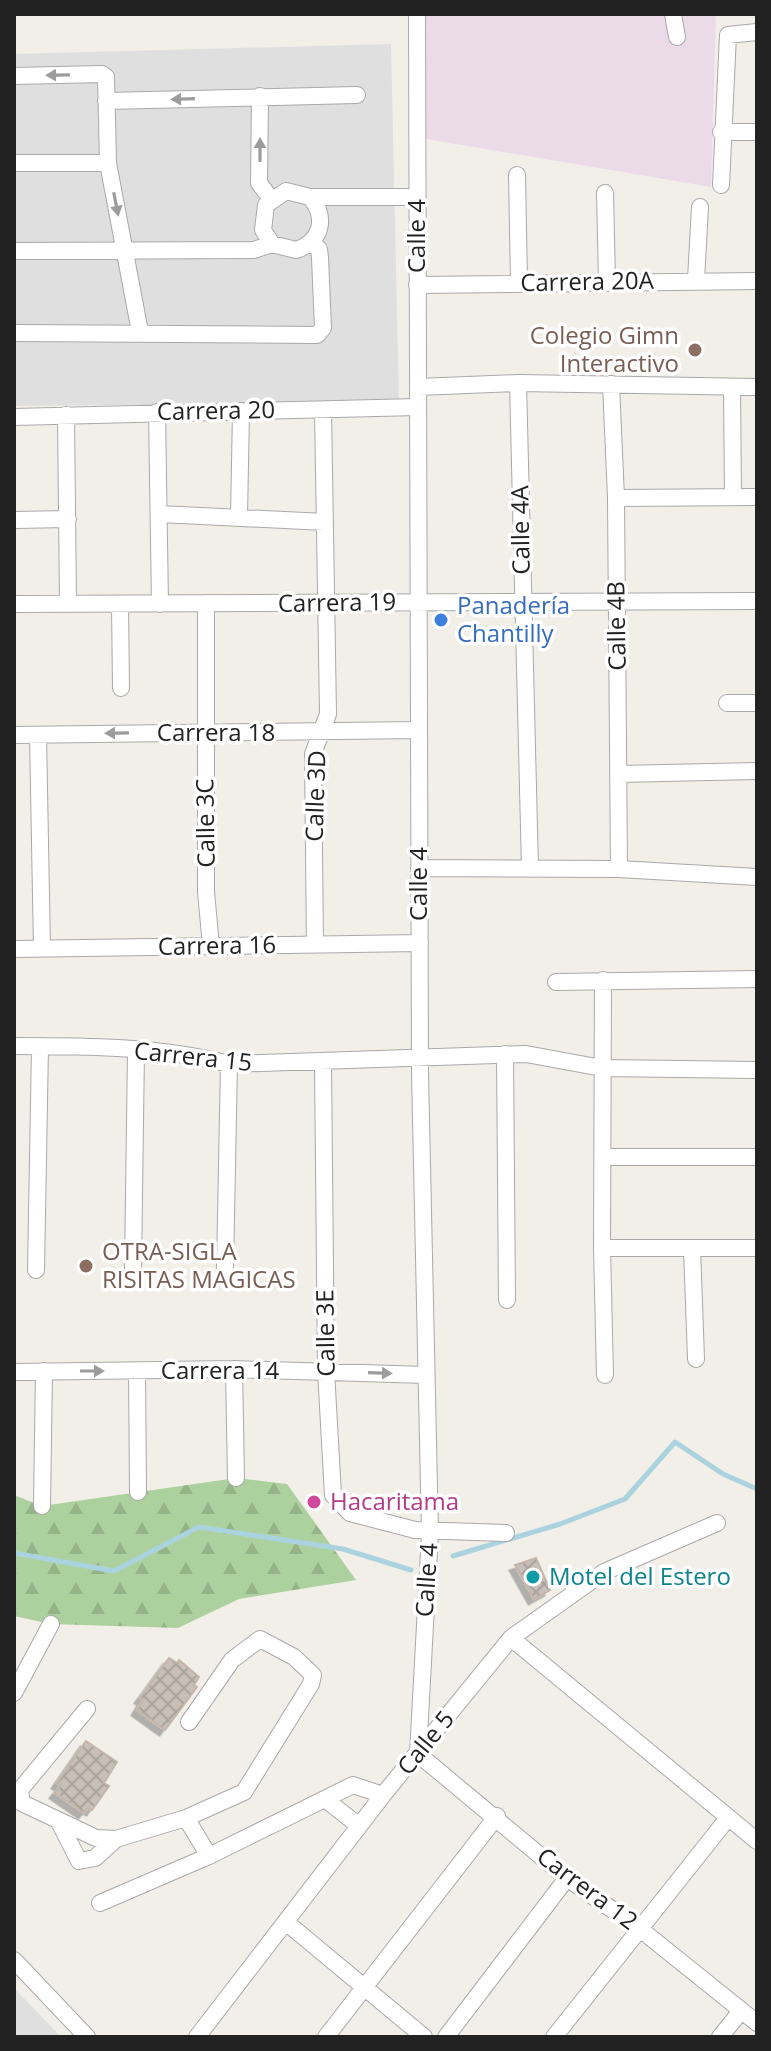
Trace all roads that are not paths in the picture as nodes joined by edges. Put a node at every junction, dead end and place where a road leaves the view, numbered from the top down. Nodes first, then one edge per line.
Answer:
1 (417, 14) edge
2 (673, 14) edge
3 (757, 32) edge
4 (677, 37) dead end
5 (14, 76) edge
6 (357, 95) dead end
7 (260, 96) junction
8 (106, 101) junction
9 (721, 132) junction
10 (757, 132) edge
11 (14, 163) edge
12 (108, 163) junction
13 (517, 175) dead end
14 (721, 185) dead end
15 (605, 193) dead end
16 (310, 197) junction
17 (417, 197) junction
18 (271, 199) junction
19 (700, 207) dead end
20 (311, 243) junction
21 (272, 244) junction
22 (14, 251) edge
23 (125, 251) junction
24 (696, 280) junction
25 (607, 281) junction
26 (757, 281) edge
27 (519, 283) junction
28 (417, 285) junction
29 (140, 332) junction
30 (14, 333) edge
31 (518, 383) junction
32 (611, 384) junction
33 (418, 387) junction
34 (732, 387) junction
35 (757, 387) edge
36 (418, 407) junction
37 (323, 410) junction
38 (241, 411) junction
39 (157, 412) junction
40 (66, 415) junction
41 (14, 417) edge
42 (733, 496) junction
43 (757, 497) edge
44 (616, 498) junction
45 (160, 514) junction
46 (239, 517) junction
47 (68, 519) junction
48 (14, 520) edge
49 (325, 522) junction
50 (419, 601) junction
51 (523, 601) junction
52 (617, 601) junction
53 (757, 601) edge
54 (68, 603) junction
55 (206, 603) junction
56 (14, 604) edge
57 (120, 604) junction
58 (160, 604) junction
59 (328, 605) junction
60 (121, 688) dead end
61 (727, 703) dead end
62 (757, 703) edge
63 (419, 730) junction
64 (205, 732) junction
65 (321, 733) junction
66 (14, 735) edge
67 (38, 735) junction
68 (757, 771) edge
69 (618, 774) junction
70 (419, 868) junction
71 (530, 869) junction
72 (619, 869) junction
73 (757, 877) edge
74 (420, 943) junction
75 (315, 945) junction
76 (211, 946) junction
77 (14, 949) edge
78 (42, 949) junction
79 (757, 979) edge
80 (603, 980) junction
81 (556, 982) dead end
82 (14, 1046) edge
83 (40, 1046) junction
84 (136, 1050) junction
85 (505, 1054) junction
86 (420, 1057) junction
87 (323, 1063) junction
88 (229, 1064) junction
89 (602, 1068) junction
90 (757, 1070) edge
91 (603, 1157) junction
92 (757, 1157) edge
93 (602, 1248) junction
94 (692, 1248) junction
95 (757, 1248) edge
96 (225, 1267) dead end
97 (133, 1269) dead end
98 (36, 1270) dead end
99 (507, 1300) dead end
100 (696, 1359) dead end
101 (234, 1369) junction
102 (44, 1371) junction
103 (137, 1371) junction
104 (326, 1371) junction
105 (14, 1372) edge
106 (426, 1375) junction
107 (605, 1375) dead end
108 (236, 1478) dead end
109 (138, 1492) dead end
110 (42, 1506) dead end
111 (717, 1523) dead end
112 (430, 1533) junction
113 (506, 1533) dead end
114 (51, 1624) dead end
115 (511, 1638) junction
116 (14, 1693) edge
117 (87, 1709) dead end
118 (189, 1722) dead end
119 (418, 1754) junction
120 (383, 1795) junction
121 (325, 1799) junction
122 (497, 1816) junction
123 (186, 1818) junction
124 (728, 1818) junction
125 (58, 1820) junction
126 (359, 1826) junction
127 (116, 1839) junction
128 (757, 1841) edge
129 (209, 1856) junction
130 (567, 1878) junction
131 (100, 1903) dead end
132 (287, 1923) junction
133 (640, 1929) junction
134 (14, 1960) edge
135 (361, 1987) junction
136 (741, 2011) junction
137 (757, 2023) edge
138 (87, 2037) edge
139 (197, 2037) edge
140 (326, 2037) edge
141 (424, 2037) edge
142 (446, 2037) edge
143 (554, 2037) edge
144 (720, 2037) edge

1 - 17 street, Calle 4
2 - 4 street
3 - 9 street
8 -> 5 street
6 - 7 street
7 -> 8 street
18 -> 7 street
8 - 12 street
9 - 10 street
9 - 14 street
11 - 12 street
12 -> 23 street
13 - 27 street
15 - 25 street
16 - 17 street
16 - 18 street
16 - 20 street
17 - 28 street, Calle 4
18 - 21 street
19 - 24 street
20 - 21 street
20 - 29 street
21 - 23 street
22 - 23 street
23 - 29 street
24 - 25 street, Carrera 20A
24 - 26 street, Carrera 20A
25 - 27 street, Carrera 20A
27 - 28 street, Carrera 20A
28 - 33 street, Calle 4
29 - 30 street
31 - 32 street
31 - 33 street
31 - 51 street, Calle 4A
32 - 34 street
32 - 44 street, Calle 4B
33 - 36 street, Calle 4
34 - 35 street
34 - 42 street
36 - 37 street, Carrera 20
36 - 50 street, Calle 4
37 - 38 street, Carrera 20
37 - 49 street, Calle 3D
38 - 39 street, Carrera 20
38 - 46 street
39 - 40 street, Carrera 20
39 - 45 street
40 - 41 street, Carrera 20
40 - 47 street
42 - 43 street
42 - 44 street
44 - 52 street, Calle 4B
45 - 46 street
45 - 58 street
46 - 49 street
47 - 48 street
47 - 54 street
49 - 59 street, Calle 3D
50 - 51 street, Carrera 19
50 - 59 street, Carrera 19
50 - 63 street, Calle 4
51 - 52 street, Carrera 19
51 - 71 street, Calle 4A
52 - 53 street, Carrera 19
52 - 69 street, Calle 4B
54 - 56 street, Carrera 19
54 - 57 street, Carrera 19
55 - 58 street, Carrera 19
55 - 59 street, Carrera 19
55 - 64 street, Calle 3C
57 - 58 street, Carrera 19
57 - 60 street
59 - 65 street, Calle 3D
61 - 62 street
63 - 65 street, Carrera 18
63 - 70 street, Calle 4
64 - 65 street, Carrera 18
64 -> 67 street, Carrera 18
64 - 76 street, Calle 3C
65 - 75 street, Calle 3D
66 - 67 street, Carrera 18
67 - 78 street
68 - 69 street
69 - 72 street, Calle 4B
70 - 71 street
70 - 74 street, Calle 4
71 - 72 street
72 - 73 street
74 - 75 street, Carrera 16
74 - 86 street, Calle 4
75 - 76 street, Carrera 16
76 - 78 street, Carrera 16
77 - 78 street, Carrera 16
79 - 80 street
80 - 81 street
80 - 89 street
82 - 83 street, Carrera 15
83 - 84 street, Carrera 15
83 - 98 street
84 - 88 street, Carrera 15
84 - 97 street
85 - 86 street, Carrera 15
85 - 89 street, Carrera 15
85 - 99 street
86 - 87 street, Carrera 15
86 - 106 street, Calle 4
87 - 88 street, Carrera 15
87 - 104 street, Calle 3E
88 - 96 street
89 - 90 street, Carrera 15
89 - 91 street
91 - 92 street
91 - 93 street
93 - 94 street
93 - 107 street
94 - 95 street
94 - 100 street
101 - 103 street, Carrera 14
101 - 104 street, Carrera 14
101 - 108 street
102 -> 103 street, Carrera 14
102 - 105 street, Carrera 14
102 - 110 street
103 - 109 street
104 -> 106 street, Carrera 14
104 - 112 street, Calle 3E
106 - 112 street, Calle 4
111 - 115 street, Calle 5
112 - 113 street, Calle 3E
112 - 119 street, Calle 4
114 - 116 street
115 - 119 street, Calle 5
115 - 124 street
117 - 125 street
118 - 123 street
119 - 120 street, Calle 5
119 - 122 street, Carrera 12
120 - 121 street
120 - 126 street, Calle 5
121 - 126 street
121 - 129 street
122 - 130 street, Carrera 12
122 - 135 street
123 - 127 street
123 - 129 street
124 - 128 street
124 - 133 street
125 - 127 street
125 - 127 street
126 - 132 street, Calle 5
129 - 131 street
130 - 133 street, Carrera 12
130 - 142 street
132 - 135 street
132 - 139 street, Calle 5
133 - 136 street, Carrera 12
133 - 143 street
134 - 138 street
135 - 140 street
135 - 141 street
136 - 137 street, Carrera 12
136 - 144 street

